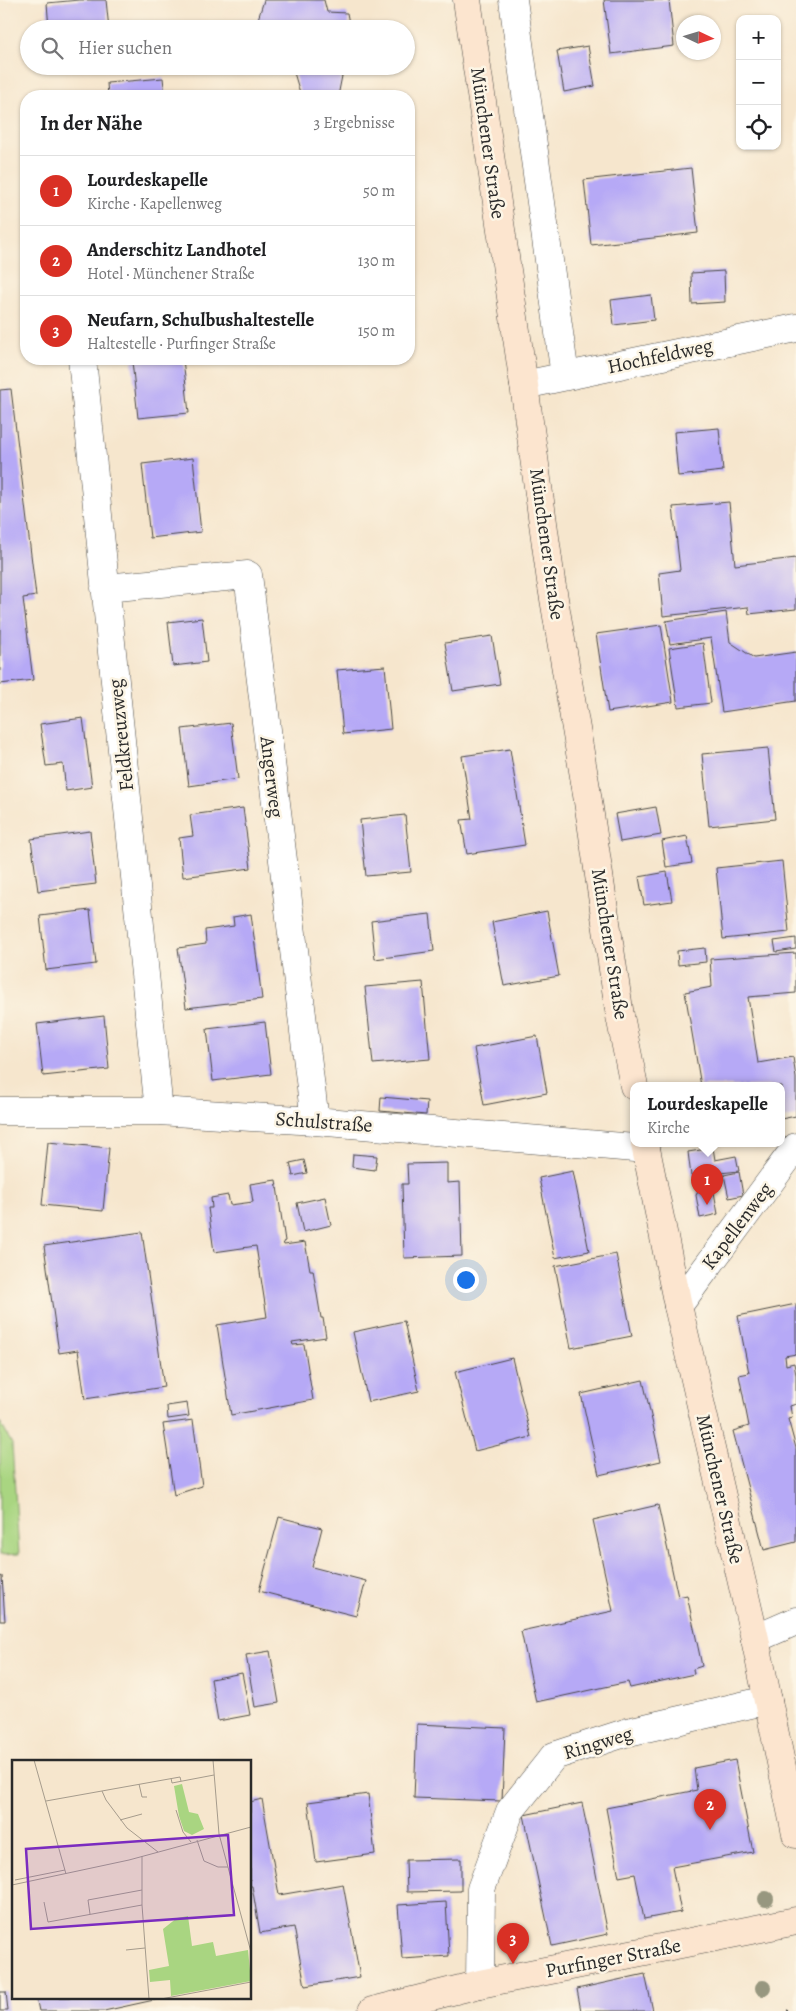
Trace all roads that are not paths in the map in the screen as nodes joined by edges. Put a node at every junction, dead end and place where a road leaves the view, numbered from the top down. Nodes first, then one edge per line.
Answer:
1 (467, 0) edge
2 (513, 0) edge
3 (796, 328) edge
4 (83, 365) edge
5 (565, 376) junction
6 (524, 385) junction
7 (105, 588) junction
8 (633, 1082) edge
9 (0, 1111) edge
10 (159, 1111) junction
11 (315, 1121) junction
12 (630, 1145) edge
13 (646, 1147) edge
14 (796, 1147) edge
15 (678, 1306) junction
16 (796, 1622) edge
17 (754, 1639) junction
18 (768, 1700) junction
19 (796, 1834) edge
20 (796, 1921) edge
21 (480, 1984) junction
22 (372, 2011) edge

1 - 6 street, Münchener Straße
2 - 5 street
3 - 5 street, Hochfeldweg
4 - 7 street, Feldkreuzweg
5 - 6 street, Hochfeldweg
6 - 8 street, Münchener Straße
7 - 10 street, Feldkreuzweg
7 - 11 street, Angerweg
9 - 10 street, Schulstraße
10 - 11 street, Schulstraße
11 - 12 street, Schulstraße
13 - 15 street, Münchener Straße
14 - 15 street, Kapellenweg
15 - 17 street, Münchener Straße
16 - 17 street
17 - 18 street, Münchener Straße
18 - 19 street, Münchener Straße
18 - 21 street, Ringweg
20 - 21 street, Purfinger Straße
21 - 22 street, Purfinger Straße

